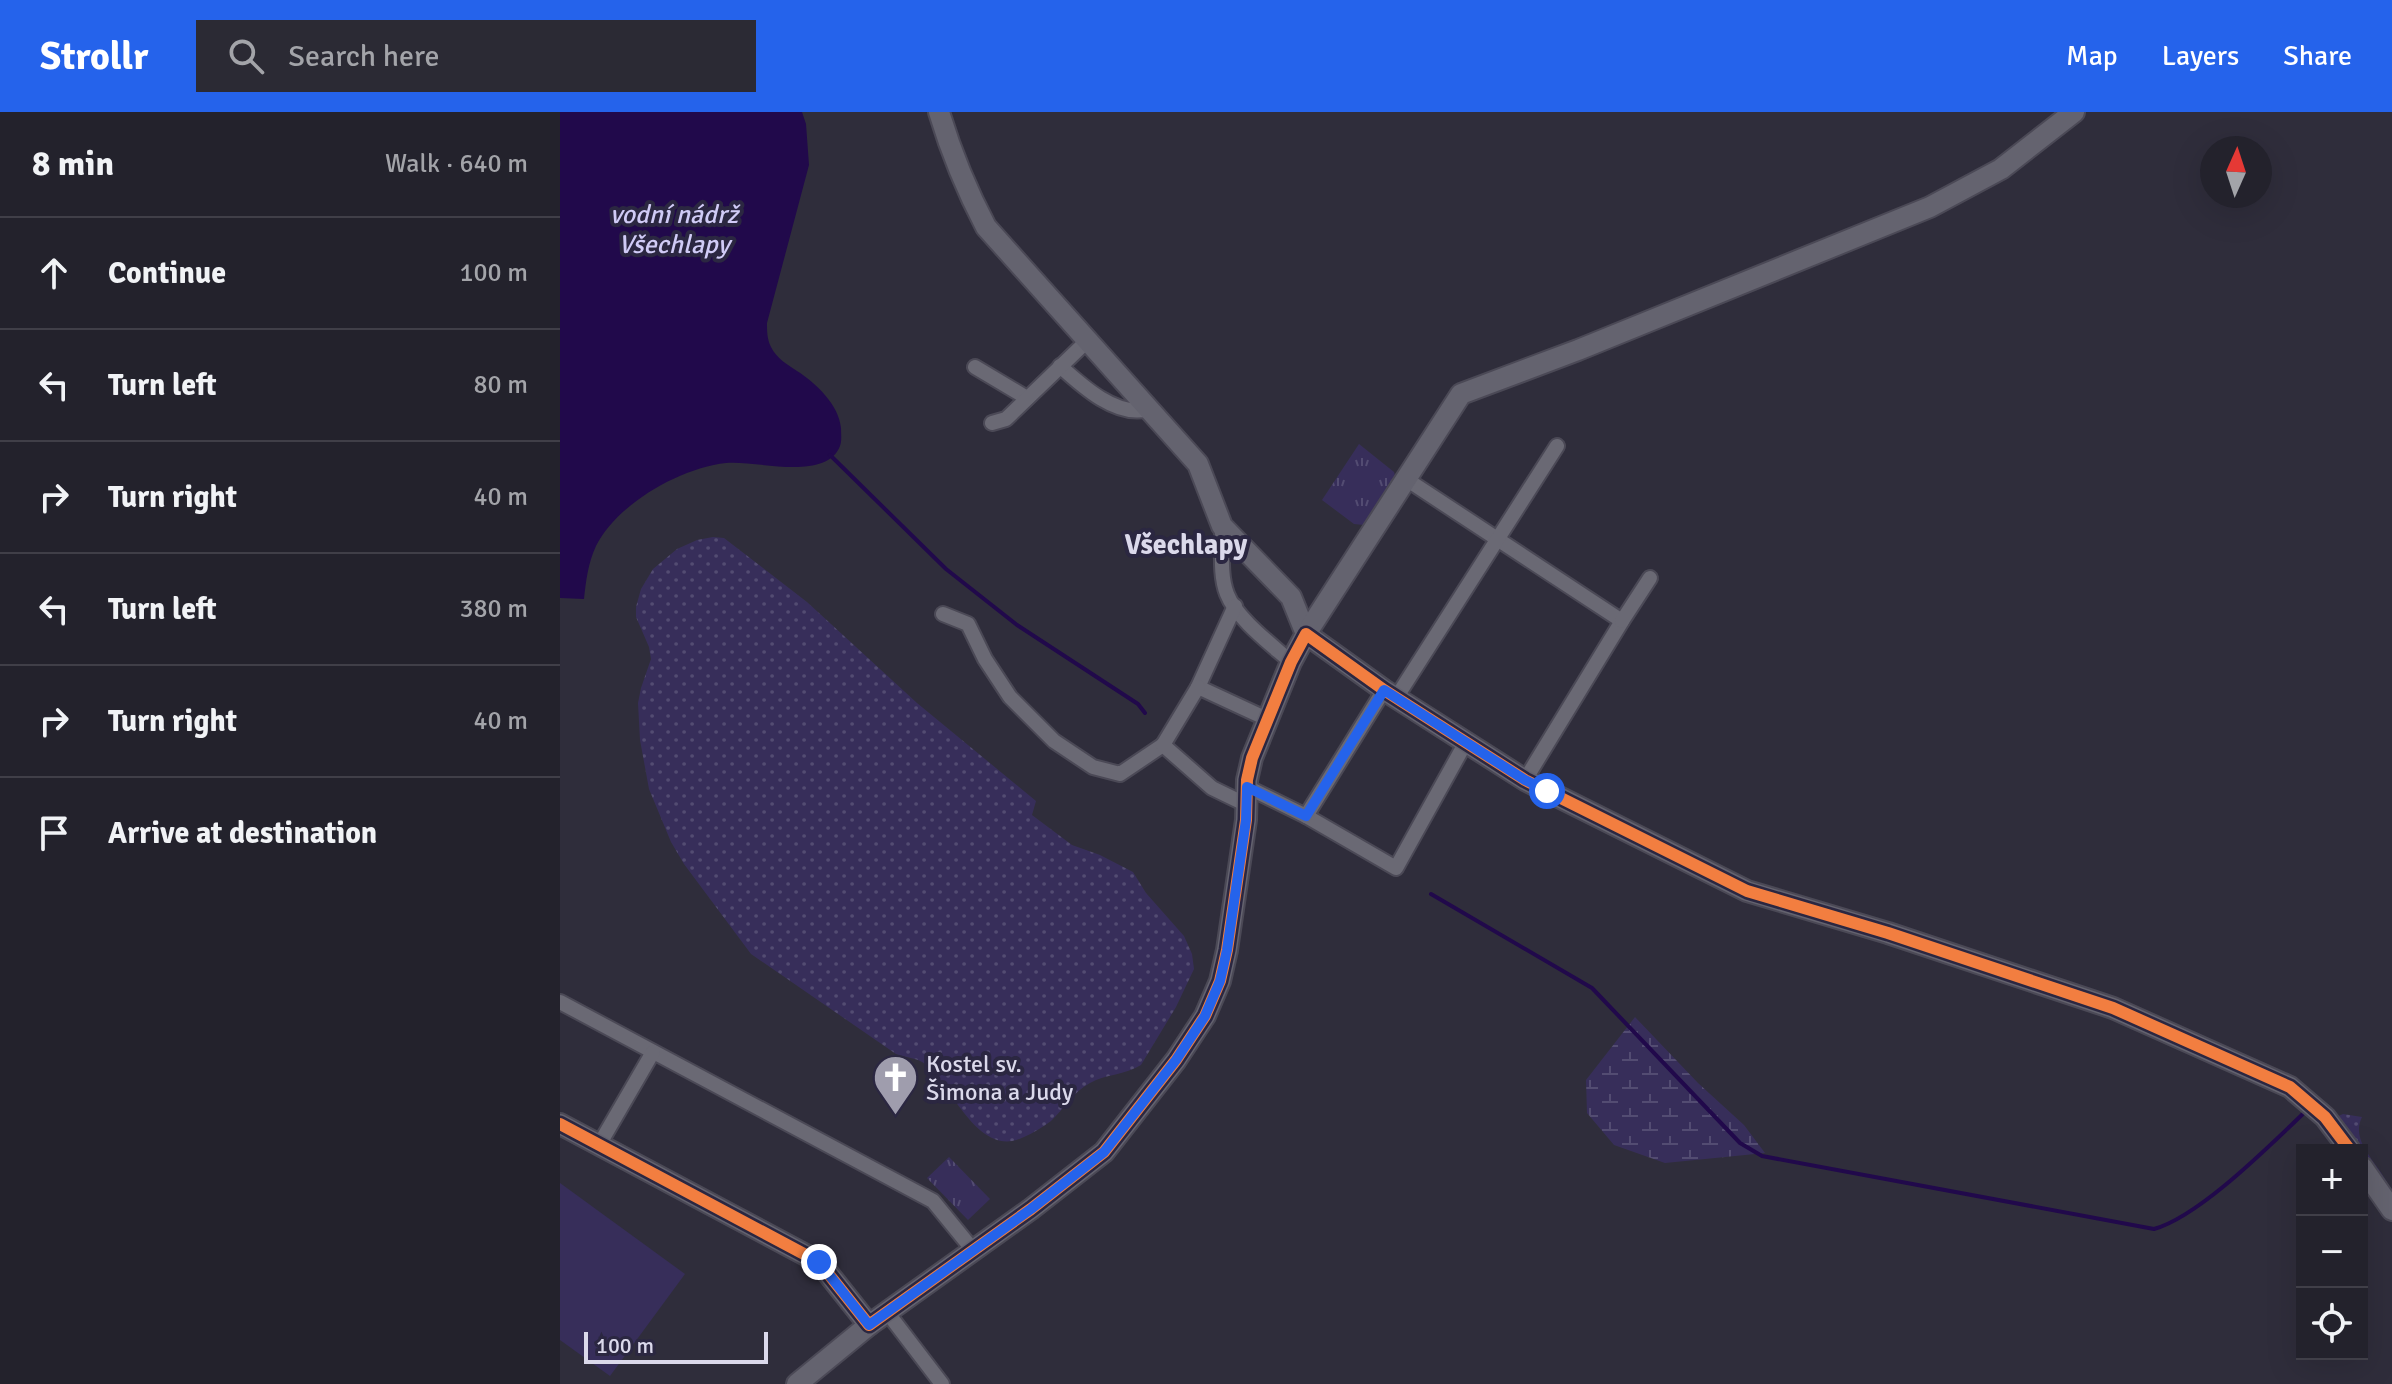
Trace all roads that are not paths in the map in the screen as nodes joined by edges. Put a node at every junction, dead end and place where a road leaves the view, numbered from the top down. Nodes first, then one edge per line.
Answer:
1 (939, 112) edge
2 (2074, 112) edge
3 (1087, 341) junction
4 (1060, 366) junction
5 (975, 367) dead end
6 (1027, 398) junction
7 (1148, 409) junction
8 (992, 423) dead end
9 (1557, 446) dead end
10 (1406, 479) junction
11 (1222, 526) junction
12 (1498, 539) junction
13 (1650, 578) dead end
14 (1235, 606) junction
15 (943, 614) dead end
16 (1622, 621) junction
17 (1306, 634) junction
18 (1291, 662) junction
19 (1198, 687) junction
20 (1390, 694) junction
21 (1267, 719) junction
22 (1466, 742) junction
23 (1163, 745) junction
24 (1525, 780) junction
25 (1247, 796) junction
26 (1306, 816) junction
27 (560, 1002) edge
28 (653, 1052) junction
29 (560, 1124) edge
30 (2345, 1144) edge
31 (599, 1145) junction
32 (2368, 1176) edge
33 (2392, 1210) edge
34 (973, 1250) junction
35 (887, 1312) junction
36 (869, 1325) junction
37 (797, 1384) edge
38 (942, 1384) edge

1 - 3 street
2 - 10 street
3 - 4 street
3 - 7 street
4 - 6 street
4 - 7 street
5 - 6 street
6 - 8 street
7 - 11 street
9 - 12 street
10 - 12 street
10 - 17 street
11 - 14 street
11 - 17 street
12 - 16 street
12 - 20 street
13 - 16 street
14 - 18 street
14 - 19 street
15 - 23 street
16 - 24 street
17 - 18 street
17 - 20 street
18 - 21 street
19 - 21 street
19 - 23 street
20 - 22 street
20 - 26 street
21 - 25 street
22 - 24 street
22 - 26 street
23 - 25 street
24 - 30 street
25 - 26 street
25 - 34 street
27 - 28 street
28 - 31 street
28 - 34 street
29 - 31 street
31 - 36 street
32 - 33 street
34 - 35 street
35 - 36 street
35 - 38 street
36 - 37 street

